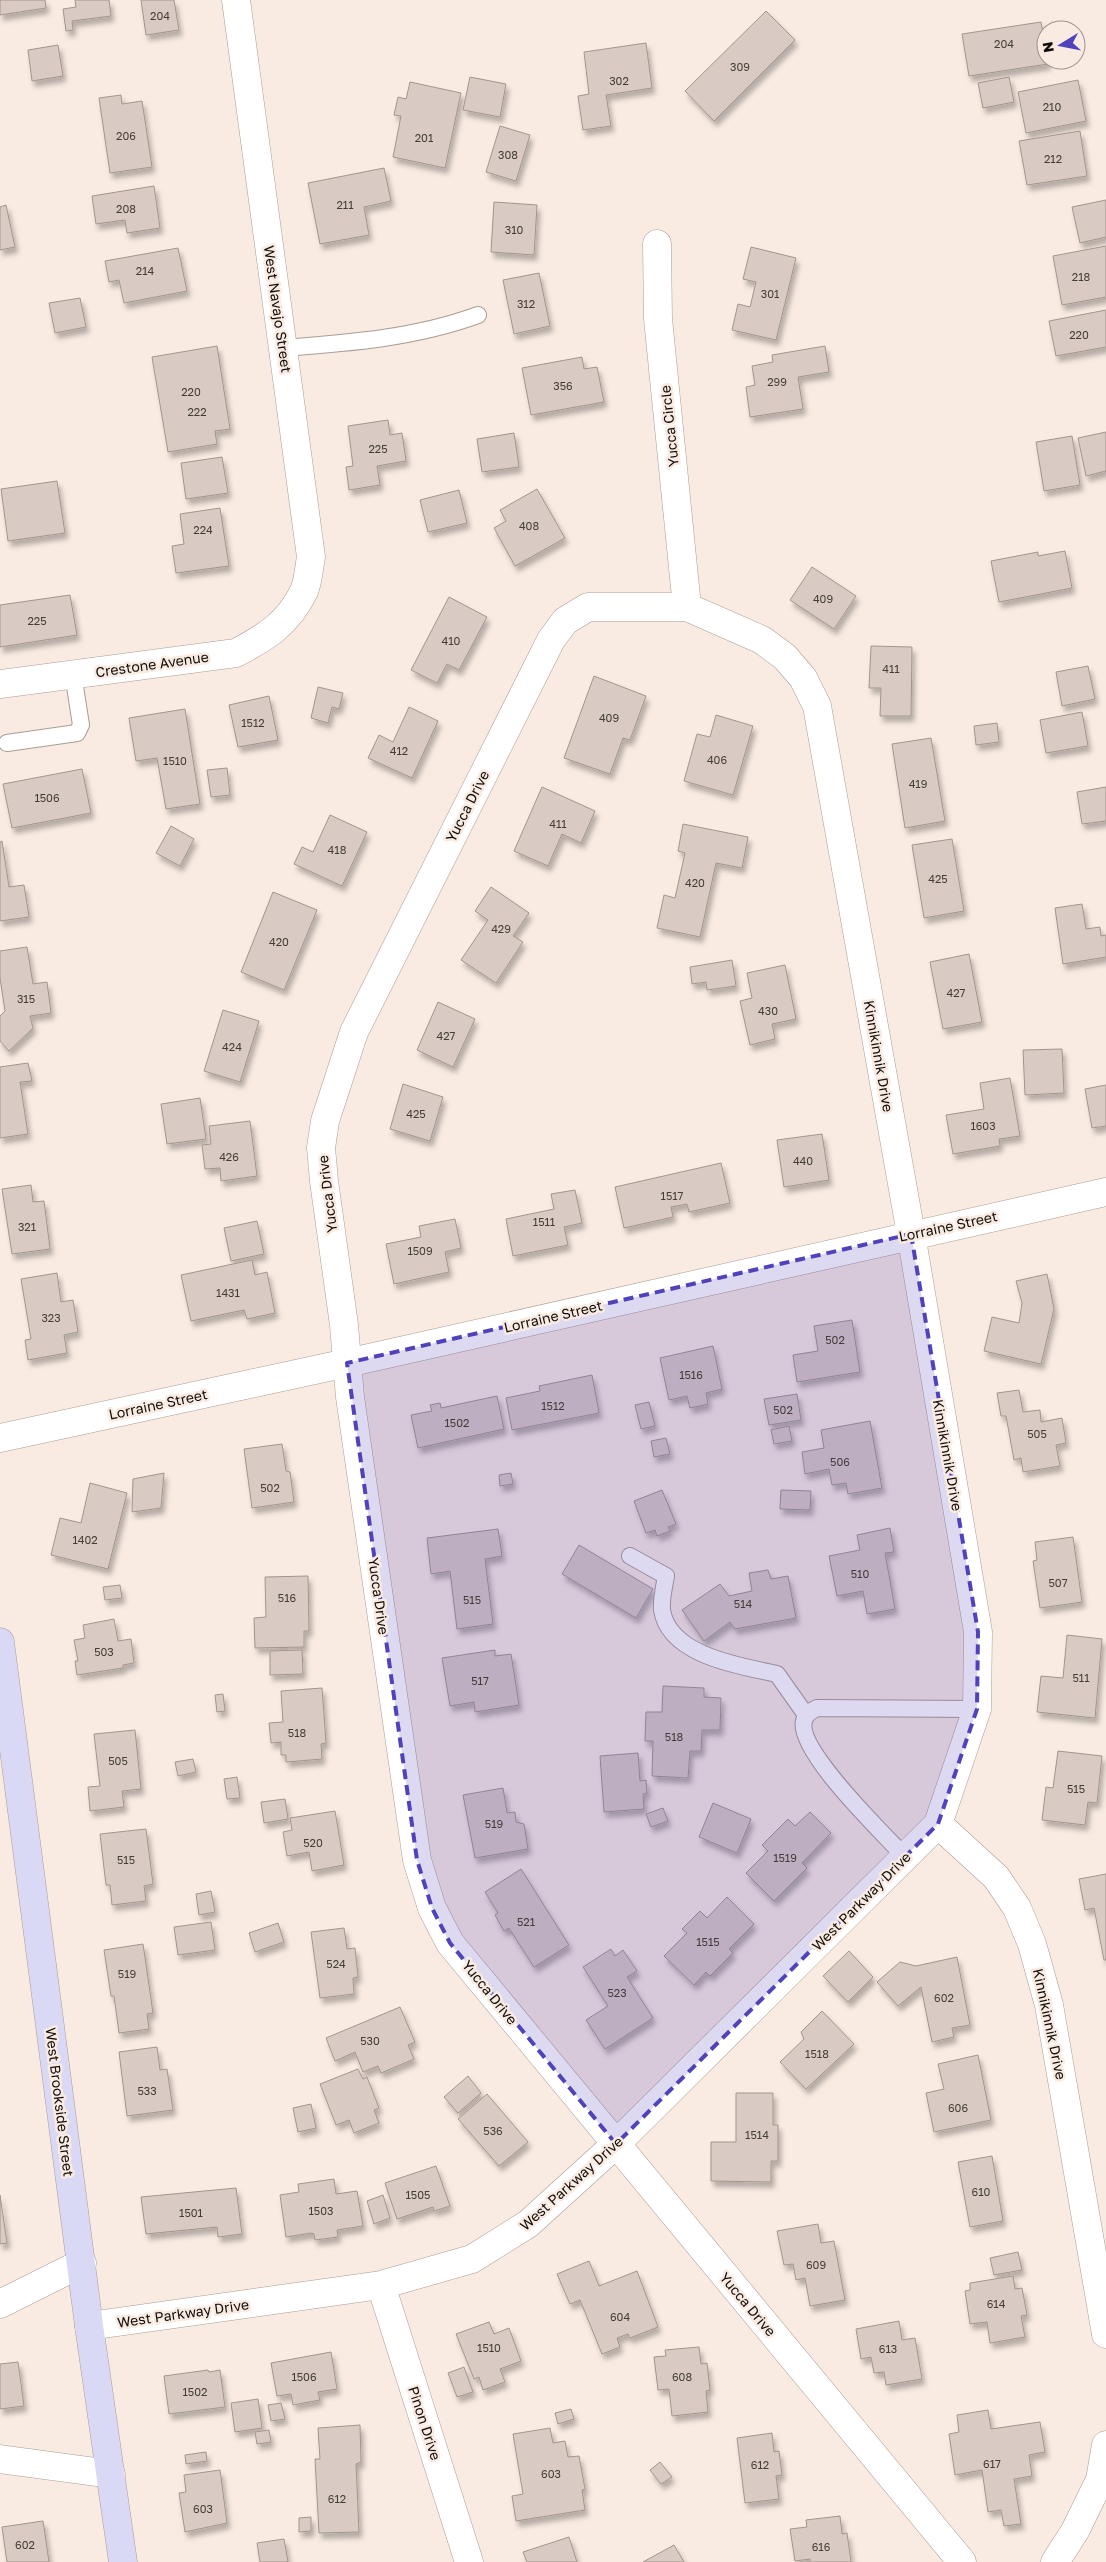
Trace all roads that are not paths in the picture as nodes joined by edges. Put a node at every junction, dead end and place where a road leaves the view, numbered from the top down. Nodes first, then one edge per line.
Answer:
1 (236, 0) edge
2 (657, 244) dead end
3 (478, 315) dead end
4 (283, 348) junction
5 (687, 607) junction
6 (290, 613) joint
7 (73, 674) junction
8 (0, 684) edge
9 (7, 743) dead end
10 (1106, 1192) edge
11 (911, 1234) junction
12 (347, 1363) junction
13 (0, 1438) edge
14 (630, 1556) dead end
15 (0, 1642) edge
16 (977, 1708) junction
17 (806, 1715) junction
18 (938, 1824) junction
19 (905, 1857) junction
20 (616, 2144) junction
21 (82, 2263) junction
22 (381, 2285) junction
23 (0, 2304) edge
24 (89, 2326) junction
25 (1106, 2334) edge
26 (1106, 2446) edge
27 (0, 2459) edge
28 (111, 2474) junction
29 (123, 2562) edge
30 (469, 2562) edge
31 (962, 2562) edge
32 (1055, 2562) edge

1 - 4 street, West Navajo Street
2 - 5 street, Yucca Circle
3 - 4 lane
4 - 6 street, West Navajo Street
5 - 11 street, Kinnikinnik Drive
5 - 12 street, Yucca Drive
6 - 7 street, Crestone Avenue
7 - 8 street, Crestone Avenue
7 - 9 lane
10 - 11 street, Lorraine Street
11 - 12 street, Lorraine Street
11 - 16 street, Kinnikinnik Drive
12 - 13 street, Lorraine Street
12 - 20 street, Yucca Drive
14 - 17 lane
15 - 21 street, West Brookside Street
16 - 17 lane
16 - 18 street, Kinnikinnik Drive
17 - 19 lane
18 - 19 street, West Parkway Drive
18 - 25 street, Kinnikinnik Drive
19 - 20 street, West Parkway Drive
20 - 22 street, West Parkway Drive
20 - 31 street, Yucca Drive
21 - 23 street
21 - 24 street, West Brookside Street
22 - 24 street, West Parkway Drive
22 - 30 street, Pinon Drive
24 - 28 street, West Brookside Street
26 - 32 street
27 - 28 street
28 - 29 street, West Brookside Street

